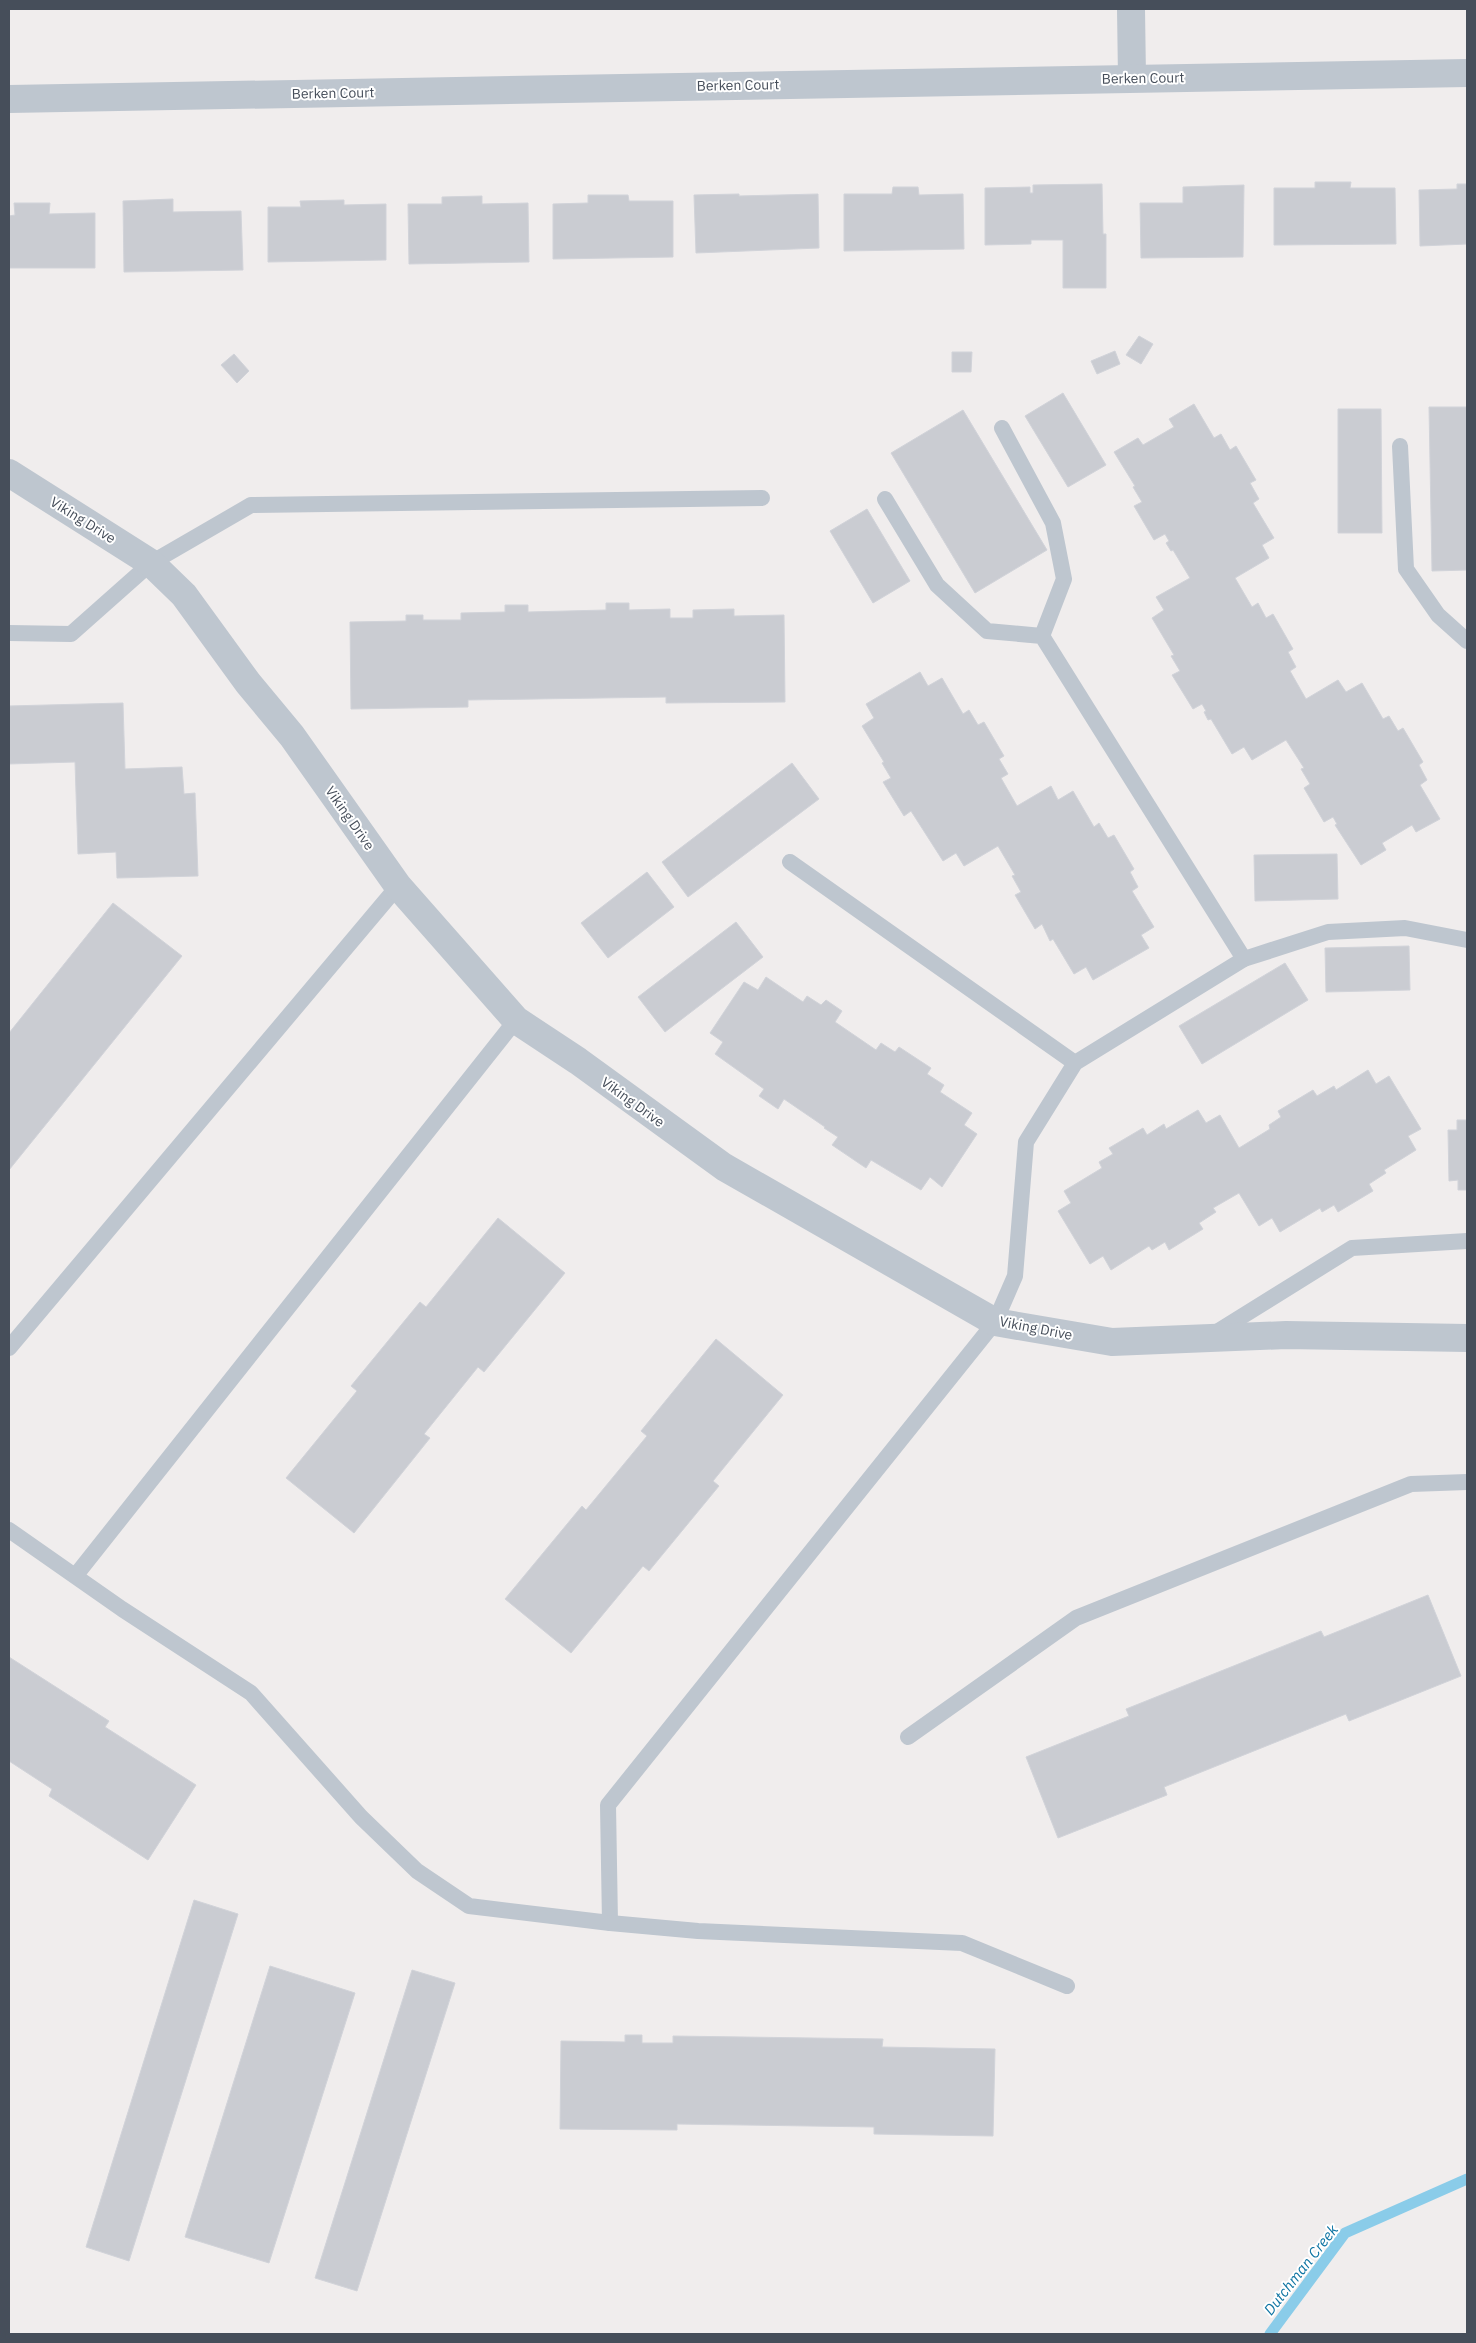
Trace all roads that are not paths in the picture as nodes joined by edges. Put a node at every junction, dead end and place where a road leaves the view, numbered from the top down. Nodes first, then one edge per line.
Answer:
1 (1132, 9) edge
2 (1467, 73) edge
3 (1132, 78) junction
4 (9, 99) edge
5 (1002, 428) dead end
6 (1400, 446) dead end
7 (9, 473) edge
8 (762, 498) dead end
9 (885, 499) dead end
10 (151, 563) junction
11 (9, 633) edge
12 (1042, 636) junction
13 (1467, 641) edge
14 (790, 862) dead end
15 (398, 886) junction
16 (1467, 940) edge
17 (1244, 959) junction
18 (516, 1020) junction
19 (1075, 1063) junction
20 (1467, 1240) edge
21 (995, 1322) junction
22 (1467, 1338) edge
23 (1205, 1339) junction
24 (9, 1348) edge
25 (1467, 1482) edge
26 (9, 1530) edge
27 (76, 1575) junction
28 (908, 1737) dead end
29 (610, 1923) junction
30 (1068, 1986) dead end

1 - 3 street
2 - 3 street, Berken Court
3 - 4 street, Berken Court
5 - 12 lane
6 - 13 lane
7 - 10 street, Viking Drive
8 - 10 lane
9 - 12 lane
10 - 11 lane
10 - 15 street, Viking Drive
12 - 17 lane
14 - 19 lane
15 - 18 street, Viking Drive
15 - 24 lane
16 - 17 lane
17 - 19 lane
18 - 21 street, Viking Drive
18 - 27 lane
19 - 21 lane
20 - 23 lane
21 - 23 street, Viking Drive
21 - 29 lane
22 - 23 street, Viking Drive
25 - 28 lane
26 - 27 lane
27 - 29 lane
29 - 30 lane

